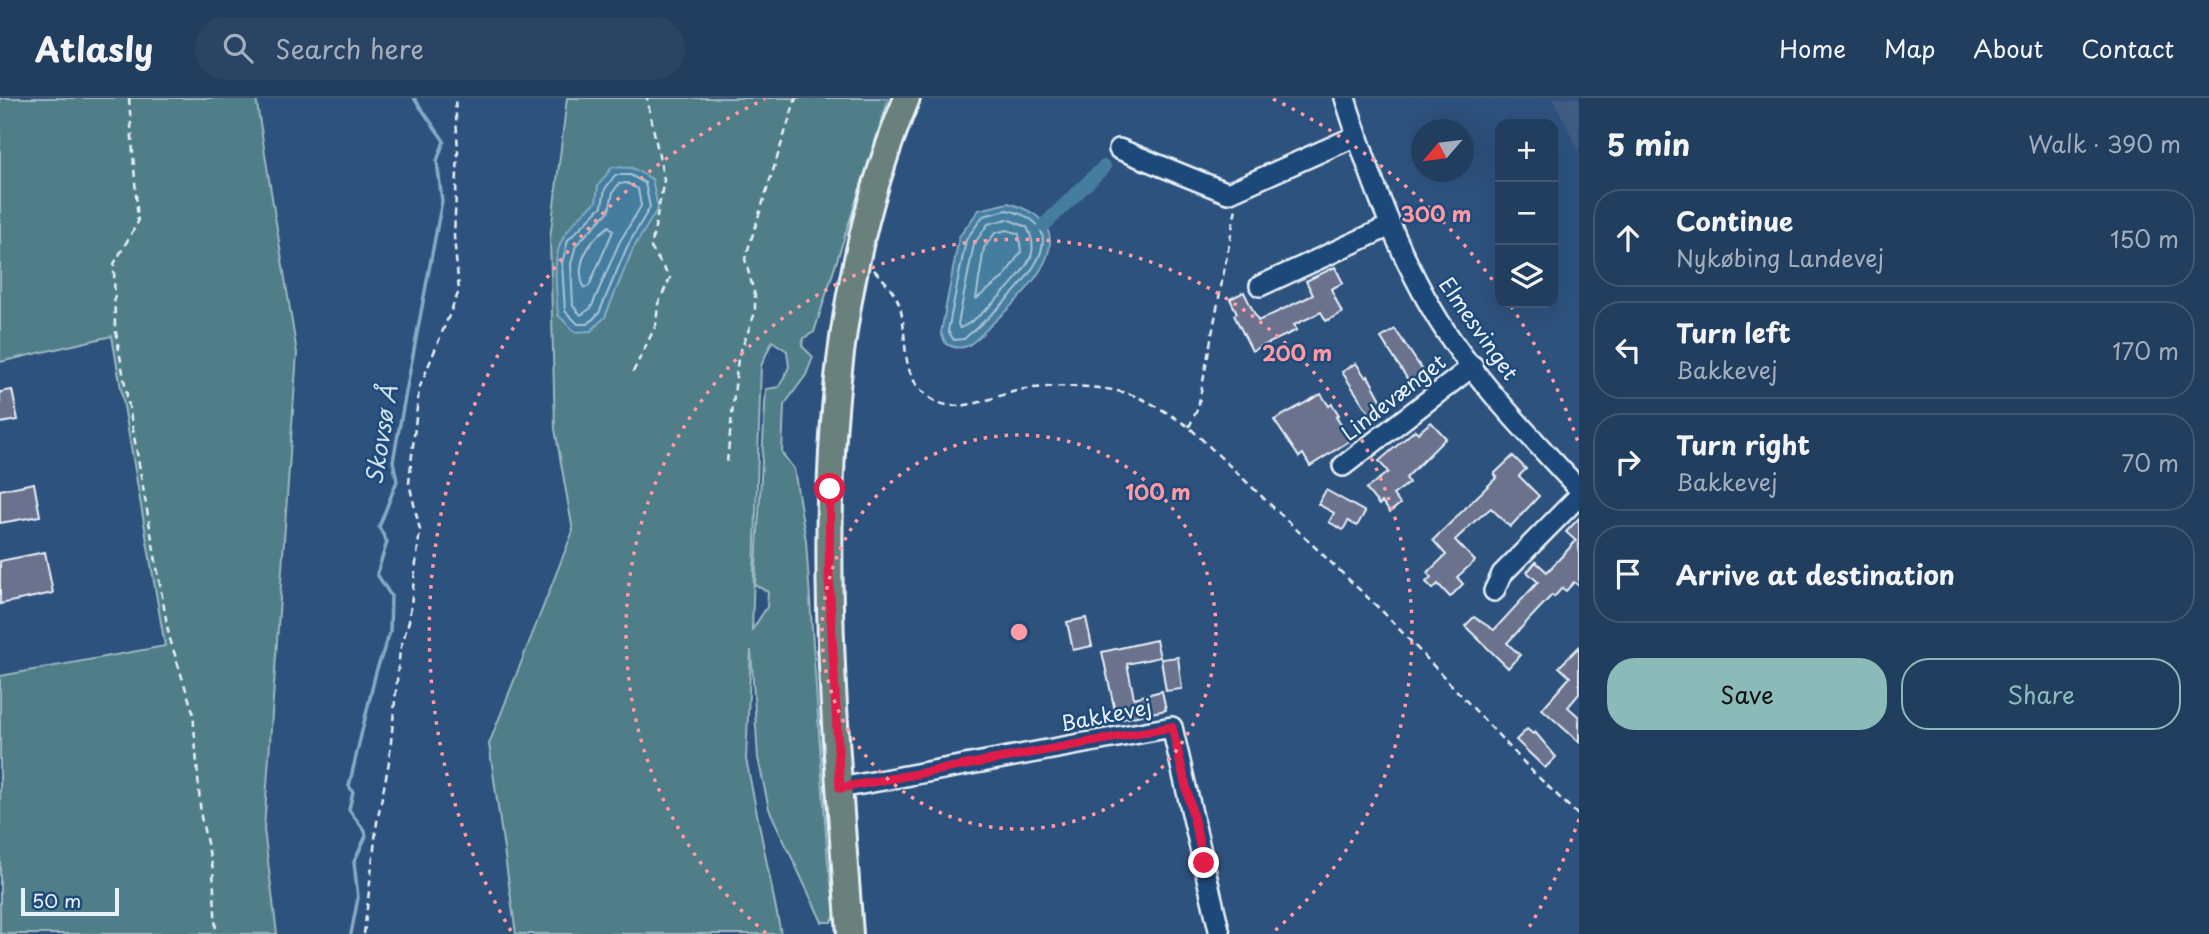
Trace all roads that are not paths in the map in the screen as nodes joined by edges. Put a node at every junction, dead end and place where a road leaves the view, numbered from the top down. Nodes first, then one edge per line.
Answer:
1 (907, 98) edge
2 (1345, 98) edge
3 (1356, 136) junction
4 (1119, 149) dead end
5 (1390, 226) junction
6 (1260, 286) dead end
7 (1473, 366) junction
8 (1343, 466) dead end
9 (1579, 489) edge
10 (1579, 496) edge
11 (1494, 591) dead end
12 (840, 788) junction
13 (850, 934) edge
14 (1220, 934) edge

1 - 12 main road
2 - 3 street, Elmesvinget
3 - 4 street
3 - 5 street, Elmesvinget
5 - 6 street
5 - 7 street, Elmesvinget
7 - 8 street, Lindevænget
7 - 9 street, Elmesvinget
10 - 11 street
12 - 13 main road
12 - 14 street, Bakkevej

